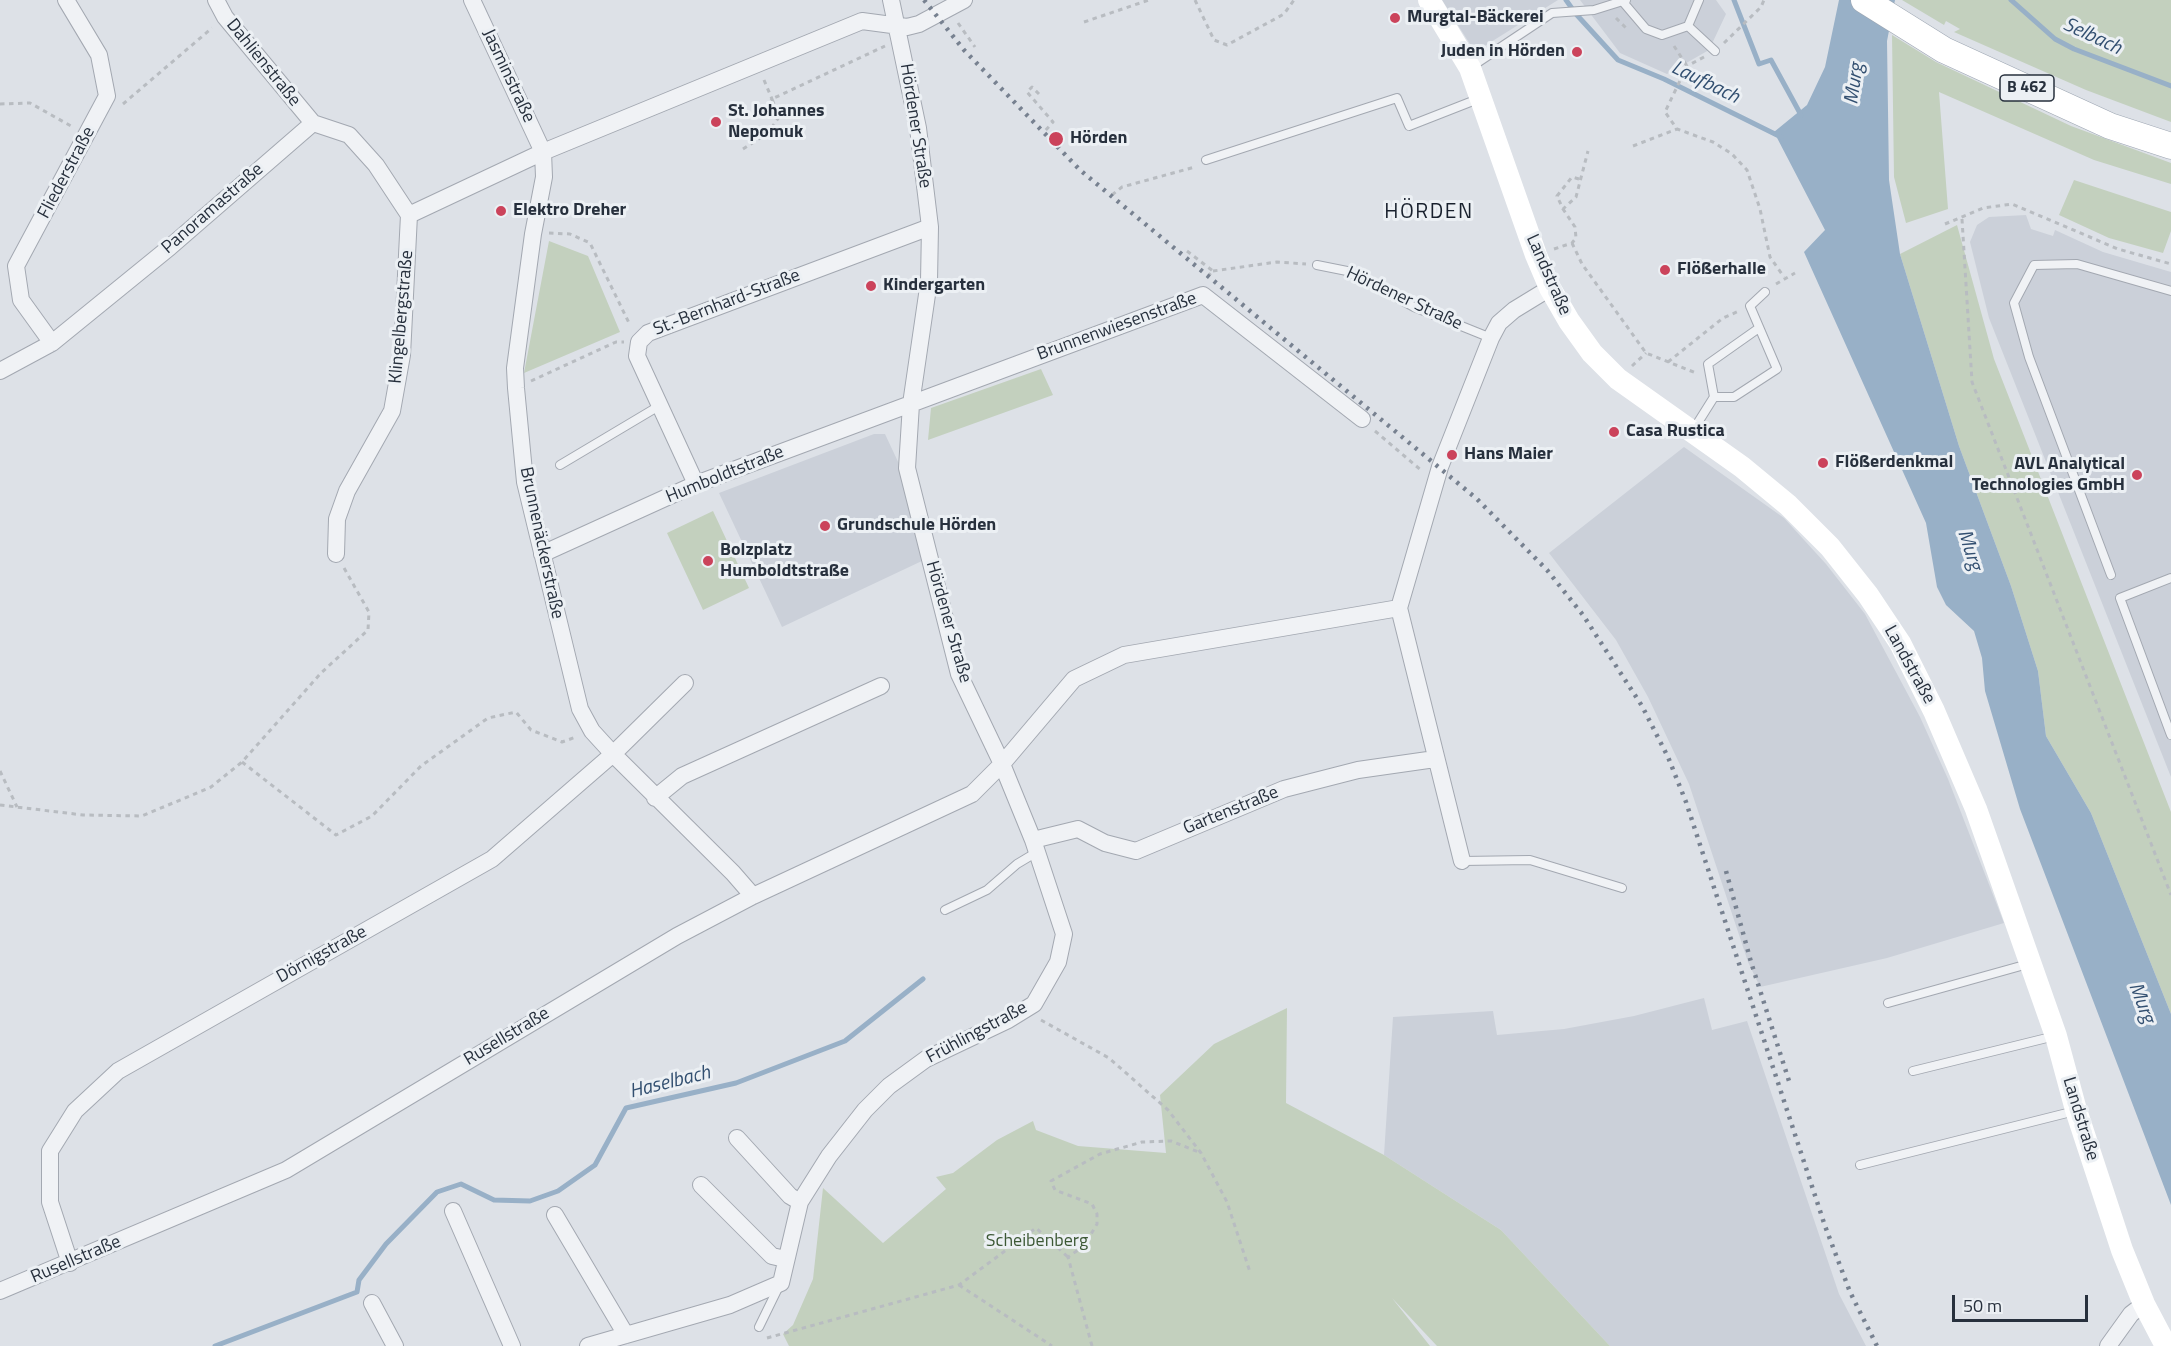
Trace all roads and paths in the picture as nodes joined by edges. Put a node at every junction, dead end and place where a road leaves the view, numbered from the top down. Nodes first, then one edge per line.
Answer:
1 (66, 0) edge
2 (216, 0) edge
3 (472, 0) edge
4 (891, 0) edge
5 (964, 0) edge
6 (1149, 0) edge
7 (1195, 0) edge
8 (1294, 0) edge
9 (1429, 0) edge
10 (1699, 0) edge
11 (1764, 0) edge
12 (1864, 0) edge
13 (1625, 1) edge
14 (225, 17) junction
15 (956, 20) dead end
16 (1084, 22) dead end
17 (1688, 26) junction
18 (899, 32) junction
19 (1726, 41) dead end
20 (975, 48) dead end
21 (1715, 51) dead end
22 (1688, 66) dead end
23 (1470, 68) junction
24 (763, 76) dead end
25 (1039, 94) dead end
26 (1481, 98) junction
27 (772, 99) junction
28 (767, 103) dead end
29 (0, 104) edge
30 (122, 105) dead end
31 (313, 123) junction
32 (1677, 129) junction
33 (1045, 131) dead end
34 (88, 136) junction
35 (1633, 146) dead end
36 (2171, 146) edge
37 (743, 149) dead end
38 (1588, 151) dead end
39 (543, 152) junction
40 (1206, 160) joint
41 (1579, 179) junction
42 (1112, 195) dead end
43 (1563, 209) junction
44 (409, 214) junction
45 (1962, 219) junction
46 (1945, 224) dead end
47 (930, 227) junction
48 (533, 234) junction
49 (1187, 251) dead end
50 (2171, 264) edge
51 (1207, 266) dead end
52 (1317, 266) joint
53 (1213, 271) dead end
54 (1795, 273) dead end
55 (1550, 288) junction
56 (2171, 291) edge
57 (1765, 292) dead end
58 (1750, 306) junction
59 (1759, 328) junction
60 (1491, 338) junction
61 (639, 342) junction
62 (52, 343) junction
63 (1668, 362) junction
64 (0, 371) edge
65 (1710, 374) junction
66 (516, 388) junction
67 (1714, 397) junction
68 (911, 404) junction
69 (659, 405) junction
70 (1362, 419) joint
71 (1692, 432) junction
72 (560, 465) dead end
73 (1435, 482) junction
74 (696, 484) junction
75 (336, 554) joint
76 (542, 554) junction
77 (2111, 575) dead end
78 (2171, 578) edge
79 (1399, 608) junction
80 (685, 683) dead end
81 (881, 686) dead end
82 (592, 731) junction
83 (2171, 735) edge
84 (613, 754) junction
85 (1435, 759) junction
86 (242, 762) junction
87 (1002, 764) junction
88 (0, 771) edge
89 (655, 798) junction
90 (0, 805) edge
91 (18, 808) junction
92 (1035, 846) junction
93 (1462, 861) joint
94 (1622, 888) dead end
95 (2171, 895) edge
96 (753, 897) junction
97 (945, 910) dead end
98 (2031, 963) junction
99 (1888, 1003) dead end
100 (1034, 1004) junction
101 (2056, 1036) junction
102 (1913, 1071) dead end
103 (2076, 1110) junction
104 (737, 1137) dead end
105 (1201, 1153) junction
106 (1860, 1165) dead end
107 (701, 1185) dead end
108 (800, 1202) junction
109 (453, 1211) dead end
110 (555, 1215) dead end
111 (1068, 1257) junction
112 (785, 1259) junction
113 (70, 1263) junction
114 (1250, 1272) dead end
115 (781, 1283) junction
116 (959, 1286) junction
117 (0, 1291) edge
118 (372, 1304) dead end
119 (2144, 1304) junction
120 (759, 1327) dead end
121 (626, 1335) junction
122 (764, 1339) dead end
123 (395, 1346) edge
124 (512, 1346) edge
125 (588, 1346) edge
126 (1052, 1346) edge
127 (1092, 1346) edge
128 (2108, 1346) edge
129 (2166, 1346) edge

1 - 34 street, Fliederstraße
2 - 14 street, Dahlienstraße
3 - 39 street, Jasminstraße
4 - 18 street, Hördener Straße
5 - 18 street
6 - 16 path
7 - 8 path
9 - 23 street, Landstraße
10 - 17 lane
11 - 19 path
12 - 36 main road, B 462
13 - 17 lane
13 - 23 lane
14 - 30 path
14 - 31 street, Dahlienstraße
15 - 20 path
17 - 21 lane
18 - 27 path
18 - 39 street
18 - 47 street, Hördener Straße
22 - 32 path
23 - 26 street, Landstraße
24 - 27 path
25 - 33 path
26 - 40 lane
26 - 55 street, Landstraße
27 - 28 path
27 - 37 path
29 - 34 path
31 - 44 street
31 - 62 street, Panoramastraße
32 - 35 path
32 - 54 path
34 - 62 street, Fliederstraße
38 - 41 path
39 - 44 street
39 - 48 street, Brunnenäckerstraße
40 - 42 path
41 - 43 path
41 - 43 path
43 - 63 path
44 - 75 street, Klingelbergstraße
45 - 46 path
45 - 50 path
45 - 95 path
47 - 61 street, St.-Bernhard-Straße
47 - 68 street, Hördener Straße
48 - 61 path
48 - 66 street, Brunnenäckerstraße
49 - 51 path
52 - 53 path
52 - 60 lane, Hördener Straße
55 - 60 street
55 - 71 street, Landstraße
56 - 77 lane
57 - 58 lane
58 - 59 lane
58 - 63 path
59 - 65 lane
59 - 67 lane
60 - 73 street
61 - 66 path
61 - 69 street, St.-Bernhard-Straße
62 - 64 street, Panoramastraße
63 - 65 path
65 - 67 lane
66 - 76 street, Brunnenäckerstraße
67 - 71 lane
68 - 70 street, Brunnenwiesenstraße
68 - 74 street, Humboldtstraße
68 - 87 street, Hördener Straße
69 - 72 lane
69 - 74 street, St.-Bernhard-Straße
70 - 73 path
71 - 98 street, Landstraße
73 - 79 street
74 - 76 street, Humboldtstraße
75 - 86 path
76 - 82 street, Brunnenäckerstraße
78 - 83 lane
79 - 85 street
79 - 87 street
80 - 84 street, Dörnigstraße
81 - 89 street
82 - 84 street, Brunnenäckerstraße
82 - 86 path
84 - 89 street, Brunnenäckerstraße
84 - 113 street, Dörnigstraße
85 - 92 street, Gartenstraße
85 - 93 street
86 - 91 path
87 - 92 street, Frühlingstraße
87 - 96 street, Rusellstraße
88 - 91 path
89 - 96 street, Brunnenäckerstraße
90 - 91 path
92 - 97 lane
92 - 100 street, Frühlingstraße
93 - 94 lane
96 - 113 street, Rusellstraße
98 - 99 lane
98 - 101 street, Landstraße
100 - 105 path
100 - 108 street, Frühlingstraße
101 - 102 lane
101 - 103 street, Landstraße
103 - 106 lane
103 - 119 street, Landstraße
104 - 108 street
105 - 111 path
105 - 114 path
107 - 112 street
108 - 112 street, Frühlingstraße
109 - 124 street
110 - 121 street
111 - 116 path
111 - 127 path
112 - 115 street, Frühlingstraße
113 - 117 street, Rusellstraße
115 - 120 lane
115 - 121 street
116 - 122 path
116 - 126 path
118 - 123 street
119 - 128 street
119 - 129 street, Landstraße
121 - 125 street

